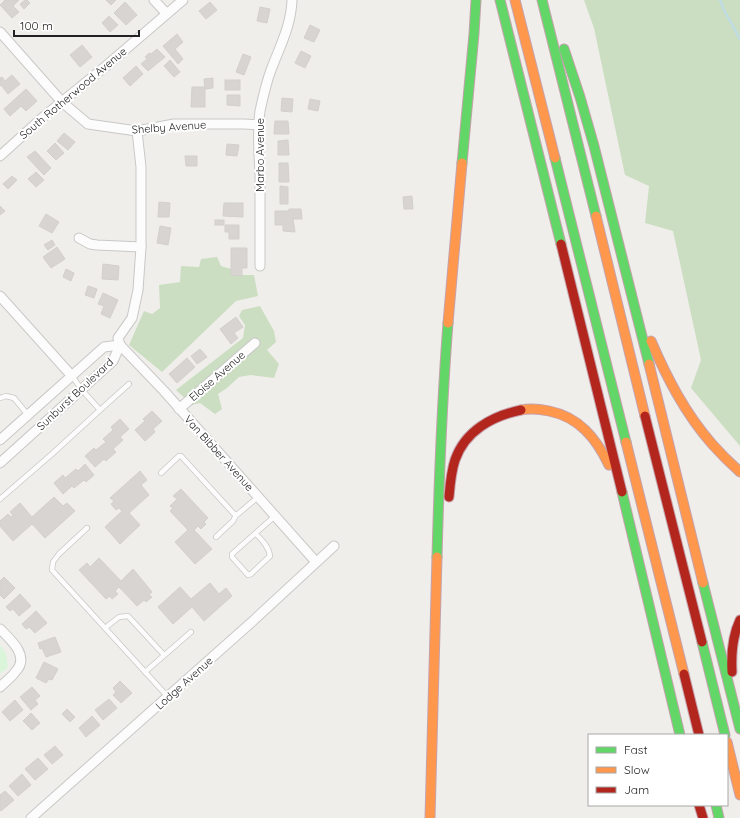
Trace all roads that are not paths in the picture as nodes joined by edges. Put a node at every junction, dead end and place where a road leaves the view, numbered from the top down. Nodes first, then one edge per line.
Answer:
1 (154, 0) edge
2 (183, 0) edge
3 (292, 0) edge
4 (476, 0) edge
5 (500, 0) edge
6 (515, 0) edge
7 (542, 0) edge
8 (548, 0) edge
9 (166, 14) junction
10 (0, 32) edge
11 (62, 102) junction
12 (259, 125) junction
13 (137, 131) junction
14 (0, 156) edge
15 (79, 238) dead end
16 (141, 247) junction
17 (260, 266) dead end
18 (630, 289) junction
19 (0, 296) edge
20 (3, 305) edge
21 (255, 343) dead end
22 (120, 345) junction
23 (71, 375) junction
24 (129, 384) dead end
25 (82, 390) junction
26 (0, 398) edge
27 (179, 409) junction
28 (100, 410) junction
29 (28, 415) junction
30 (0, 440) edge
31 (0, 463) edge
32 (740, 472) edge
33 (161, 473) dead end
34 (258, 497) junction
35 (0, 499) edge
36 (448, 506) dead end
37 (236, 515) junction
38 (275, 516) junction
39 (88, 528) dead end
40 (256, 534) junction
41 (216, 537) dead end
42 (334, 546) dead end
43 (634, 546) junction
44 (316, 562) junction
45 (740, 620) edge
46 (105, 628) junction
47 (0, 629) edge
48 (191, 632) dead end
49 (164, 655) junction
50 (145, 672) junction
51 (0, 687) edge
52 (168, 697) junction
53 (735, 709) junction
54 (740, 729) edge
55 (680, 734) edge
56 (699, 734) edge
57 (725, 734) edge
58 (728, 746) edge
59 (740, 795) edge
60 (694, 806) edge
61 (699, 806) edge
62 (716, 806) edge
63 (31, 818) edge
64 (430, 818) edge
65 (696, 818) edge
66 (703, 818) edge
67 (719, 818) edge

1 - 9 street
2 - 9 street, South Rotherwood Avenue
3 - 12 street, Marbo Avenue
4 - 64 highway
5 - 43 highway
6 - 56 highway
7 - 57 highway
8 - 18 highway
9 - 11 street, South Rotherwood Avenue
10 - 11 street, Shelby Avenue
11 - 13 street, Shelby Avenue
11 - 14 street, South Rotherwood Avenue
12 - 13 street, Shelby Avenue
12 - 17 street, Marbo Avenue
13 - 16 street
15 - 16 street
16 - 22 street
18 - 32 highway
18 - 53 highway
19 - 20 street
20 - 23 street
21 - 27 street, Eloise Avenue
22 - 23 street, Sunburst Boulevard
22 - 25 street, Sunburst Boulevard
22 - 27 street, Van Bibber Avenue
23 - 25 lane
23 - 29 street, Sunburst Boulevard
24 - 28 lane
25 - 28 lane
25 - 31 street, Sunburst Boulevard
26 - 29 lane
27 - 34 street, Van Bibber Avenue
28 - 35 lane
29 - 30 street, Sunburst Boulevard
33 - 37 lane
34 - 37 lane
34 - 38 street, Van Bibber Avenue
36 - 43 highway
37 - 41 lane
38 - 40 lane
38 - 44 street, Van Bibber Avenue
39 - 46 lane
40 - 40 lane
42 - 44 street, Lodge Avenue
43 - 55 highway
44 - 52 street, Lodge Avenue
45 - 53 highway
46 - 49 lane
46 - 50 lane
47 - 51 street
48 - 49 lane
49 - 50 lane
50 - 52 lane
52 - 63 street, Lodge Avenue
53 - 54 highway
58 - 59 highway
60 - 65 highway
61 - 66 highway
62 - 67 highway

